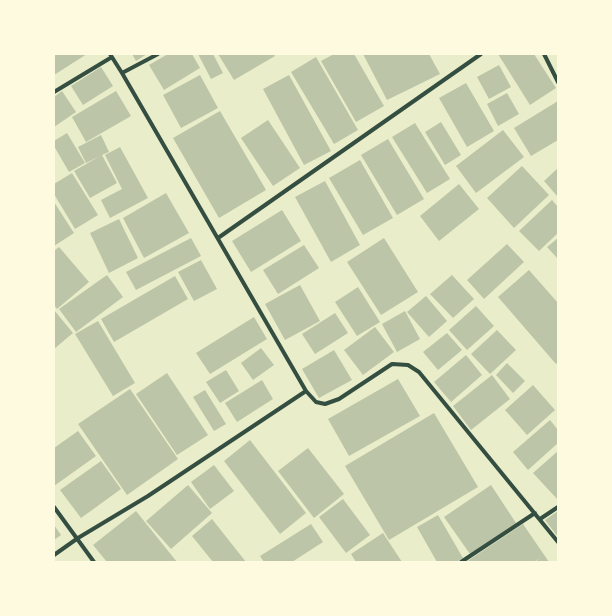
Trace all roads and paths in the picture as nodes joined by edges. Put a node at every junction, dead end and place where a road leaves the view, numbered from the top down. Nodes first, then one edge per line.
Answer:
1 (158, 54) edge
2 (481, 54) edge
3 (544, 54) edge
4 (111, 56) edge
5 (122, 73) junction
6 (558, 82) edge
7 (54, 92) edge
8 (218, 238) junction
9 (306, 391) junction
10 (54, 507) edge
11 (558, 507) edge
12 (535, 513) junction
13 (540, 520) junction
14 (78, 538) junction
15 (558, 542) edge
16 (54, 555) edge
17 (94, 562) edge
18 (461, 562) edge

1 - 5 street
2 - 8 street
3 - 6 street
4 - 5 street
4 - 7 street
5 - 8 street
8 - 9 street
9 - 12 street
9 - 14 street
10 - 14 street
11 - 13 street
12 - 13 street
12 - 18 street
13 - 15 street
14 - 16 street
14 - 17 street

